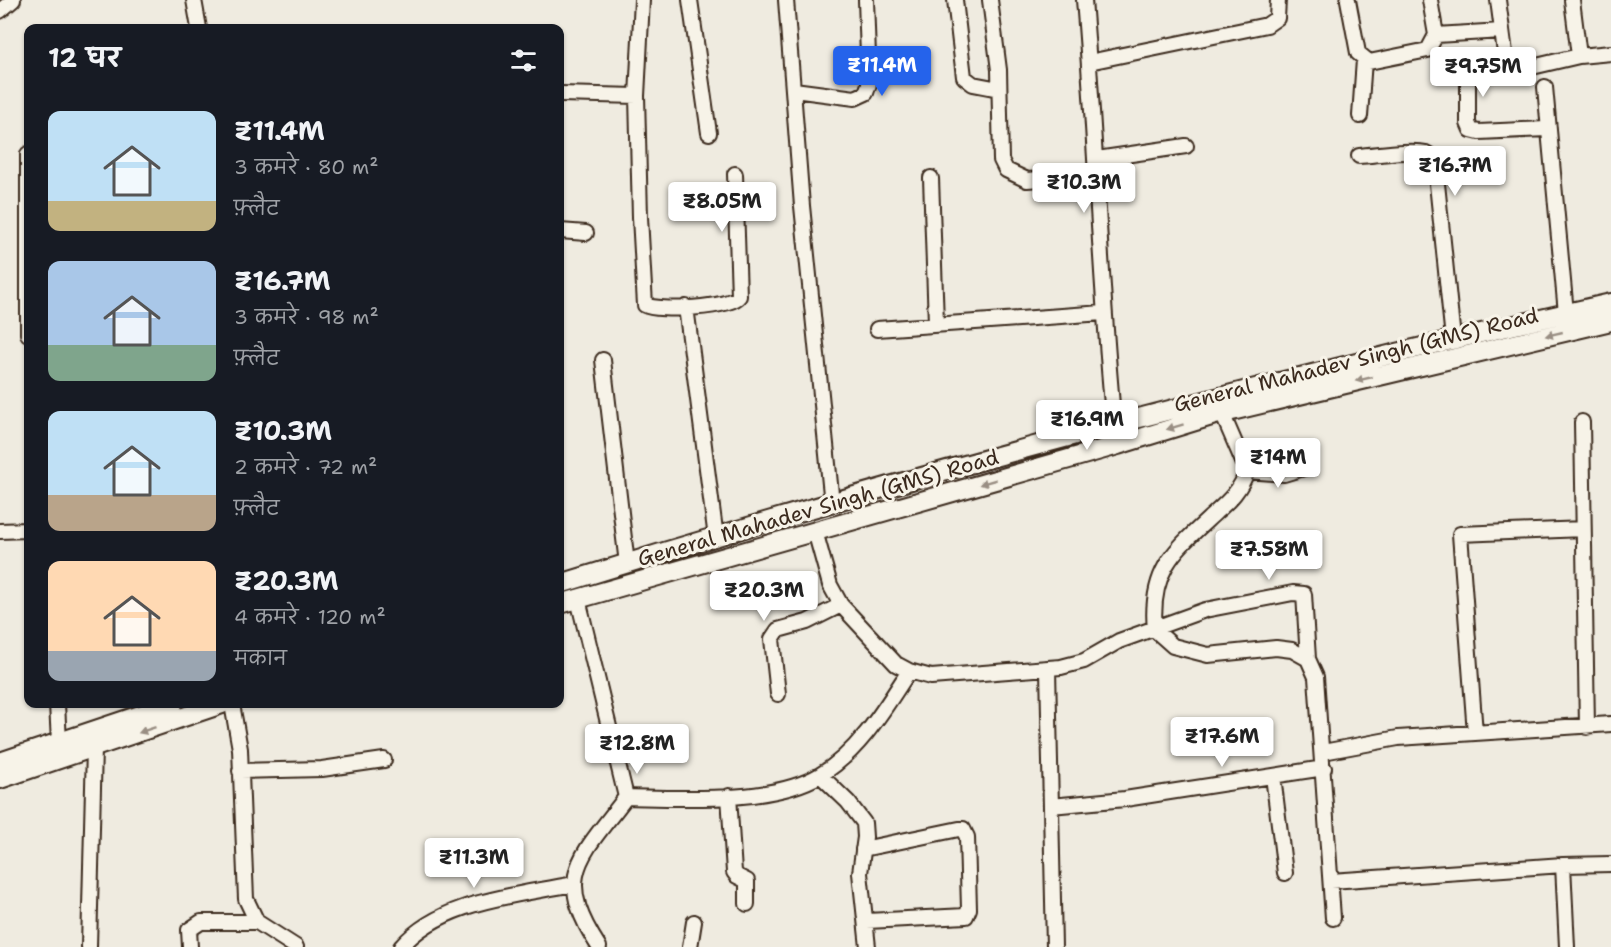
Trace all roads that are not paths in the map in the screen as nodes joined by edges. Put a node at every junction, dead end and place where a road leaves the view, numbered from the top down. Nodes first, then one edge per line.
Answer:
1 (13, 0) edge
2 (194, 0) edge
3 (642, 0) edge
4 (690, 0) edge
5 (786, 0) edge
6 (866, 0) edge
7 (955, 0) edge
8 (990, 0) edge
9 (1084, 0) edge
10 (1278, 0) edge
11 (1348, 0) edge
12 (1430, 0) edge
13 (1498, 0) edge
14 (1572, 0) edge
15 (0, 11) edge
16 (198, 24) edge
17 (1502, 31) junction
18 (1436, 35) junction
19 (1611, 53) edge
20 (1579, 56) junction
21 (1364, 60) junction
22 (1089, 62) junction
23 (1507, 68) junction
24 (1545, 87) dead end
25 (999, 89) junction
26 (794, 90) junction
27 (564, 94) edge
28 (637, 96) junction
29 (1360, 116) dead end
30 (1547, 129) junction
31 (709, 133) dead end
32 (1186, 146) dead end
33 (1359, 156) dead end
34 (1097, 159) junction
35 (735, 174) dead end
36 (1098, 176) junction
37 (931, 178) dead end
38 (564, 231) edge
39 (586, 233) dead end
40 (1611, 303) edge
41 (686, 307) junction
42 (1103, 313) junction
43 (1566, 313) junction
44 (1611, 321) edge
45 (936, 323) junction
46 (877, 328) dead end
47 (1453, 339) junction
48 (603, 360) dead end
49 (1222, 413) junction
50 (1581, 422) dead end
51 (1114, 426) junction
52 (1304, 468) dead end
53 (1247, 471) junction
54 (832, 504) junction
55 (1583, 529) junction
56 (24, 530) edge
57 (0, 531) edge
58 (815, 531) junction
59 (716, 538) junction
60 (627, 564) junction
61 (564, 583) edge
62 (578, 599) junction
63 (564, 603) edge
64 (841, 605) junction
65 (1155, 630) junction
66 (1308, 658) junction
67 (1048, 669) junction
68 (909, 671) junction
69 (778, 694) dead end
70 (57, 708) edge
71 (145, 708) edge
72 (210, 708) edge
73 (232, 708) edge
74 (1611, 724) edge
75 (1587, 727) junction
76 (1475, 733) junction
77 (59, 742) junction
78 (94, 748) junction
79 (1323, 752) junction
80 (384, 760) dead end
81 (0, 762) edge
82 (1324, 768) junction
83 (240, 771) junction
84 (820, 775) junction
85 (1272, 776) junction
86 (0, 779) edge
87 (729, 796) junction
88 (626, 797) junction
89 (1051, 806) junction
90 (863, 849) junction
91 (1611, 864) edge
92 (1563, 865) junction
93 (1285, 873) dead end
94 (1331, 881) junction
95 (573, 884) junction
96 (747, 904) dead end
97 (1333, 918) dead end
98 (867, 921) junction
99 (257, 922) junction
100 (694, 922) dead end
101 (89, 947) edge
102 (190, 947) edge
103 (296, 947) edge
104 (401, 947) edge
105 (599, 947) edge
106 (690, 947) edge
107 (868, 947) edge
108 (1054, 947) edge
109 (1567, 947) edge

1 - 15 street
2 - 16 street
3 - 28 street
4 - 31 street
5 - 26 street
6 - 26 street
7 - 25 street
8 - 25 street
9 - 22 street
10 - 22 street
11 - 21 street
12 - 18 street
13 - 17 street
14 - 20 street
17 - 18 street
17 - 23 street
18 - 21 street
19 - 20 street
20 - 23 street
21 - 29 street
22 - 34 street
23 - 30 street
24 - 30 street
25 - 36 street
26 - 54 street
27 - 28 street
28 - 41 street
30 - 43 street
32 - 34 street
33 - 47 street
34 - 36 street
35 - 41 street
36 - 42 street
37 - 45 street
38 - 39 street
40 - 43 street
41 - 59 street
42 - 45 street
42 - 51 street
43 - 47 street
44 -> 49 street, General Mahadev Singh (GMS) Road
45 - 46 street
47 - 51 street
48 - 60 street
49 - 53 street
49 -> 58 street, General Mahadev Singh (GMS) Road
50 - 55 street
51 - 54 street
52 - 53 street
53 - 65 street
54 - 59 street
55 - 75 street
55 - 76 street
56 - 57 street
58 - 62 street, General Mahadev Singh (GMS) Road
58 - 64 street
59 - 60 street
60 - 61 street
62 - 63 street, General Mahadev Singh (GMS) Road
62 - 88 street
64 - 68 street
64 - 69 street
65 - 66 street
65 - 66 street
65 - 67 street
66 - 79 street
67 - 68 street
67 - 89 street
68 - 84 street
70 - 77 street
71 - 77 street
72 -> 78 street
73 - 83 street
74 - 75 street
75 - 76 street
76 - 79 street
77 - 81 street
78 - 86 street
78 - 101 street
79 - 82 street
80 - 83 street
82 - 85 street
82 - 94 street
83 - 99 street
84 - 87 street
84 - 90 street
85 - 89 street
85 - 93 street
87 - 88 street
87 - 96 street
88 - 95 street
89 - 108 street
90 - 98 street
90 - 98 street
91 - 92 street
92 - 94 street
92 - 109 street
94 - 97 street
95 - 104 street
95 - 105 street
98 - 107 street
99 - 102 street
99 - 103 street
100 - 106 street

